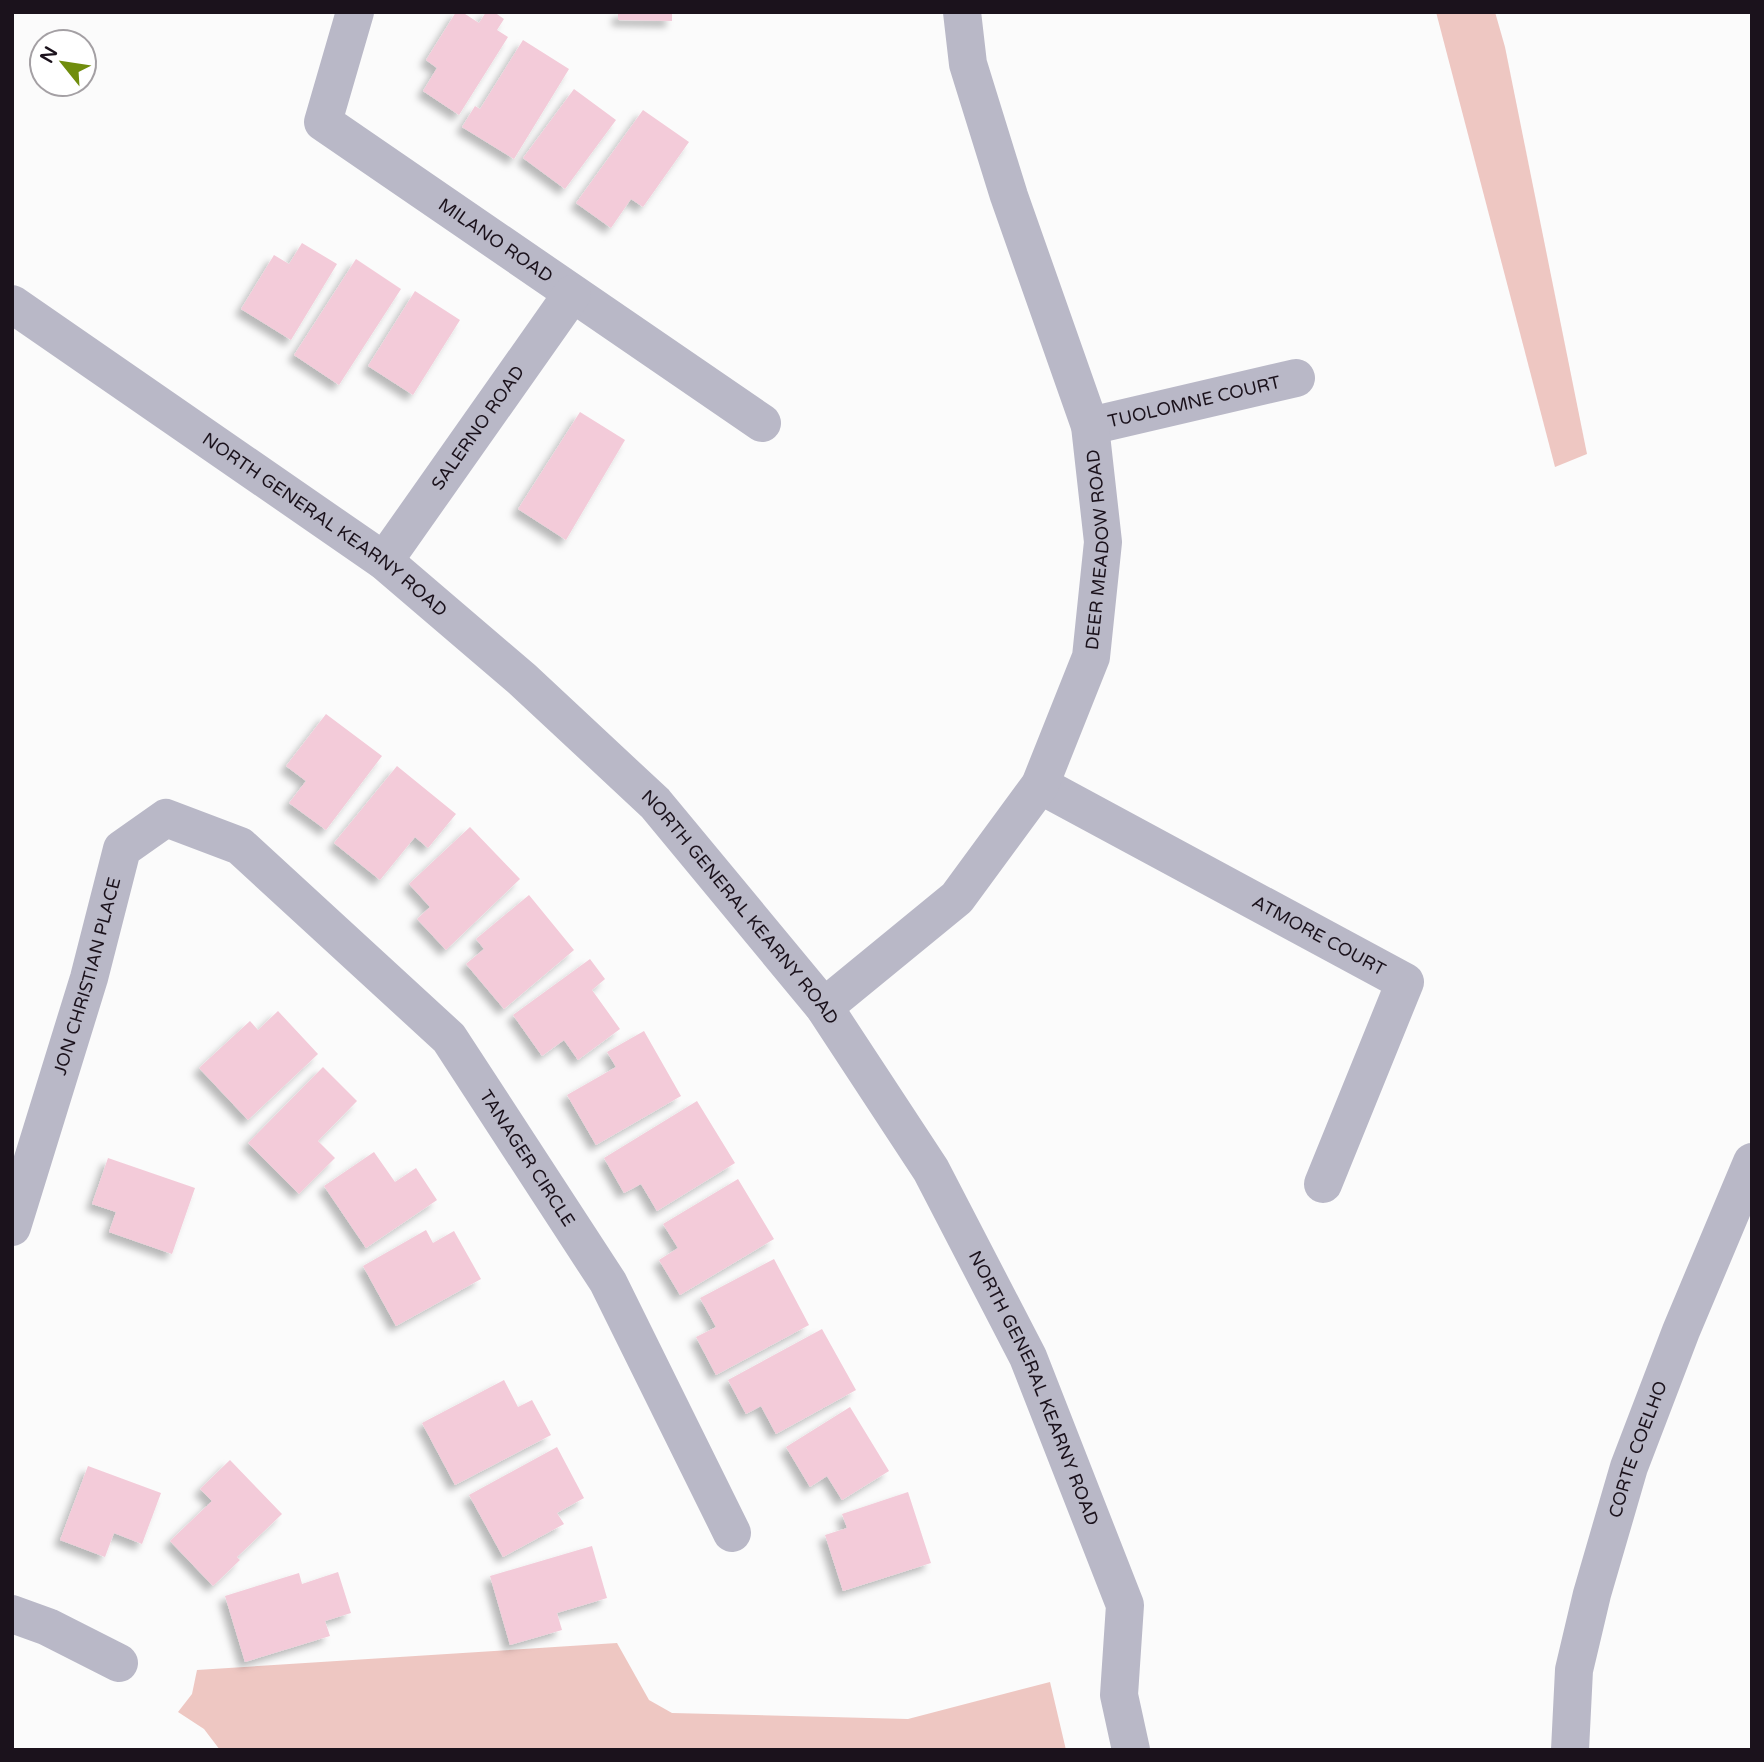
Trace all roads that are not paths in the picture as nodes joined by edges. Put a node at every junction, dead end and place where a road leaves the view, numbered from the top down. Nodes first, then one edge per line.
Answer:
1 (355, 12) edge
2 (962, 12) edge
3 (572, 294) junction
4 (12, 304) edge
5 (1296, 378) dead end
6 (762, 423) dead end
7 (1090, 426) junction
8 (384, 561) junction
9 (1040, 785) junction
10 (240, 846) joint
11 (824, 1007) junction
12 (1752, 1163) edge
13 (1323, 1184) dead end
14 (12, 1227) edge
15 (732, 1532) dead end
16 (12, 1614) edge
17 (119, 1663) dead end
18 (1131, 1750) edge
19 (1570, 1750) edge

1 - 3 street, MILANO ROAD
2 - 7 street, DEER MEADOW ROAD
3 - 6 street, MILANO ROAD
3 - 8 street, SALERNO ROAD
4 - 8 street, NORTH GENERAL KEARNY ROAD
5 - 7 street, TUOLOMNE COURT
7 - 9 street, DEER MEADOW ROAD
8 - 11 street, NORTH GENERAL KEARNY ROAD
9 - 11 street, DEER MEADOW ROAD
9 - 13 street, ATMORE COURT
10 - 14 street, JON CHRISTIAN PLACE
10 - 15 street, TANAGER CIRCLE
11 - 18 street, NORTH GENERAL KEARNY ROAD
12 - 19 street, CORTE COELHO
16 - 17 street

